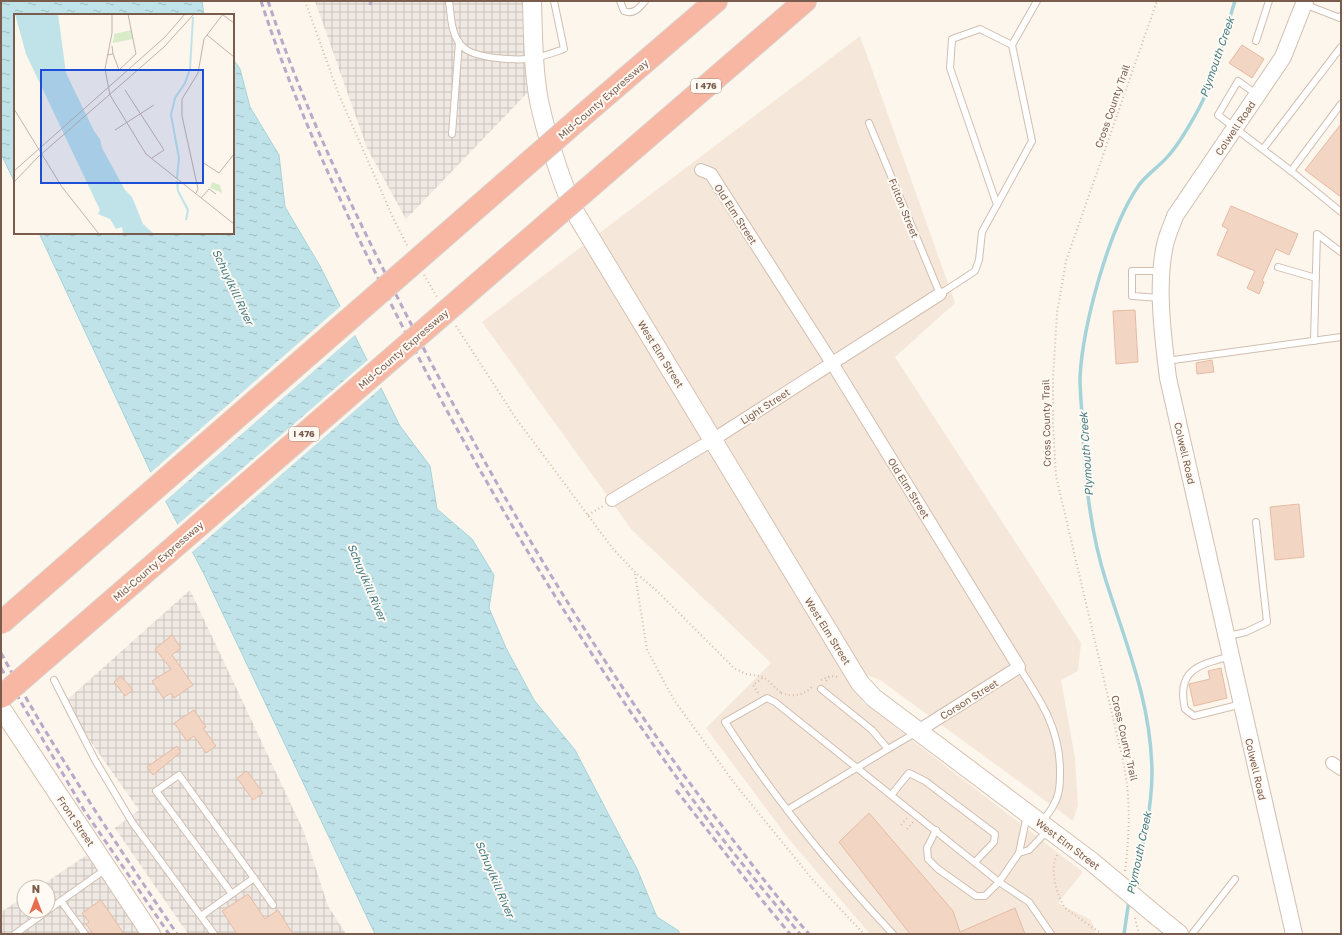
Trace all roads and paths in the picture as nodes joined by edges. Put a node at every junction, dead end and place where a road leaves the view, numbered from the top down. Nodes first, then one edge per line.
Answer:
1 (448, 1) edge
2 (532, 1) edge
3 (554, 1) edge
4 (620, 1) edge
5 (645, 1) edge
6 (716, 1) edge
7 (805, 1) edge
8 (1037, 1) edge
9 (1157, 1) edge
10 (1269, 1) edge
11 (1304, 3) edge
12 (1341, 17) edge
13 (1256, 41) dead end
14 (459, 42) junction
15 (1012, 46) junction
16 (1341, 47) edge
17 (534, 58) junction
18 (1258, 95) junction
19 (1341, 104) edge
20 (869, 123) dead end
21 (1236, 127) junction
22 (452, 134) dead end
23 (1263, 149) junction
24 (701, 170) dead end
25 (1290, 170) junction
26 (997, 205) junction
27 (1341, 212) edge
28 (1341, 252) edge
29 (1278, 267) dead end
30 (1162, 272) junction
31 (1316, 278) junction
32 (940, 294) junction
33 (1162, 298) junction
34 (1341, 338) edge
35 (1314, 341) junction
36 (1166, 361) junction
37 (832, 363) junction
38 (714, 439) junction
39 (612, 500) joint
40 (587, 515) dead end
41 (1256, 522) dead end
42 (1, 623) edge
43 (1226, 637) junction
44 (1231, 656) junction
45 (1020, 667) junction
46 (764, 677) junction
47 (843, 678) dead end
48 (54, 680) dead end
49 (812, 687) junction
50 (821, 689) joint
51 (781, 693) junction
52 (1, 697) edge
53 (762, 701) junction
54 (775, 702) junction
55 (1242, 704) junction
56 (1, 708) edge
57 (918, 731) junction
58 (888, 749) junction
59 (859, 768) junction
60 (892, 794) junction
61 (787, 810) junction
62 (1039, 822) junction
63 (936, 830) junction
64 (1019, 853) junction
65 (1057, 855) dead end
66 (975, 862) junction
67 (108, 868) junction
68 (1124, 876) dead end
69 (254, 878) junction
70 (1235, 879) dead end
71 (999, 882) junction
72 (232, 894) junction
73 (61, 901) junction
74 (56, 905) edge
75 (273, 906) dead end
76 (201, 916) junction
77 (37, 919) edge
78 (15, 934) edge
79 (84, 934) edge
80 (151, 934) edge
81 (214, 934) edge
82 (864, 934) edge
83 (893, 934) edge
84 (1051, 934) edge
85 (1102, 934) edge
86 (1179, 934) edge
87 (1192, 934) edge
88 (1294, 934) edge

1 - 14 lane
2 - 17 main road, West Elm Street
3 - 17 lane
4 - 5 lane
6 - 42 highway, Mid-County Expressway, bridge
7 - 52 highway, Mid-County Expressway / I 476, bridge
8 - 15 lane
9 - 68 path, Cross County Trail
10 - 13 lane
11 - 12 lane
11 - 18 street, Colwell Road
14 - 17 lane
14 - 22 lane
15 - 26 lane
15 - 26 lane
16 - 23 lane
17 - 38 main road, West Elm Street
18 - 21 street, Colwell Road
18 - 21 lane
19 - 25 lane
20 - 32 lane, Fulton Street
21 - 23 lane
21 - 30 street, Colwell Road
23 - 25 lane
24 - 37 street, Old Elm Street
25 - 27 lane
26 - 32 lane
28 - 31 lane
29 - 31 lane
30 - 33 street, Colwell Road
30 - 33 lane
31 - 35 lane
32 - 37 street, Light Street
33 - 36 street, Colwell Road
34 - 35 lane
35 - 36 lane
36 - 43 street, Colwell Road
37 - 38 street, Light Street
37 - 45 street, Old Elm Street
38 - 39 street, Light Street
38 - 57 main road, West Elm Street
39 - 40 path
41 - 43 lane
43 - 44 street, Colwell Road
44 - 55 street, Colwell Road
44 - 55 lane
45 - 57 street, Corson Street
45 - 62 lane, Old Elm Street
46 - 51 path
46 - 53 path
46 - 82 path
47 - 49 path
48 - 76 lane
49 - 50 path
49 - 51 path
50 - 58 lane
51 - 54 path
53 - 54 lane
53 - 61 lane
54 - 59 lane
55 - 88 street, Colwell Road
56 - 67 main road, Front Street
57 - 58 lane
57 - 62 main road, West Elm Street
58 - 59 lane
59 - 60 lane
59 - 61 lane
60 - 63 lane
60 - 66 lane
61 - 83 lane
62 - 64 lane
62 - 64 lane, Old Elm Street
62 - 86 main road, West Elm Street, bridge
63 - 66 lane
63 - 71 lane
64 - 71 lane
65 - 85 path
66 - 71 lane
67 - 73 lane
67 - 80 main road, Front Street
69 - 72 lane
69 - 72 lane
69 - 75 lane
70 - 87 lane
71 - 84 lane
72 - 76 lane
73 - 74 lane
73 - 79 lane
76 - 81 lane
77 - 78 lane

